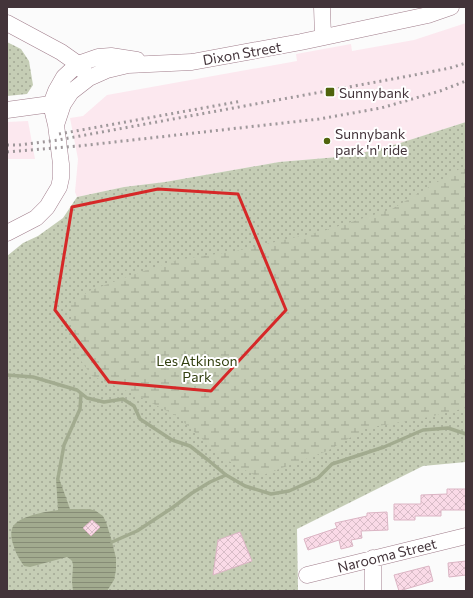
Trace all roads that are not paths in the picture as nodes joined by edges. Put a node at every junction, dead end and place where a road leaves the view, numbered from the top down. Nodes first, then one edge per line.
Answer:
1 (322, 7) edge
2 (451, 7) edge
3 (7, 23) edge
4 (323, 37) junction
5 (33, 38) junction
6 (161, 63) junction
7 (78, 64) junction
8 (64, 77) junction
9 (89, 78) junction
10 (75, 89) junction
11 (51, 104) junction
12 (7, 110) edge
13 (56, 125) junction
14 (7, 233) edge
15 (466, 536) edge
16 (373, 558) junction
17 (307, 575) dead end
18 (373, 591) edge

1 - 4 street
2 - 4 street, Dixon Street
3 - 5 street
4 - 6 street, Dixon Street
5 - 7 street
5 - 8 street
6 - 7 street, Dixon Street
6 - 9 street, Dixon Street
7 - 8 street
7 - 9 street
8 - 10 street
8 - 11 street
9 - 10 street, Dixon Street
10 - 13 street, Dixon Street
11 - 12 street
11 - 13 street
13 - 14 street
15 - 16 street, Narooma Street
16 - 17 street, Narooma Street
16 - 18 street

